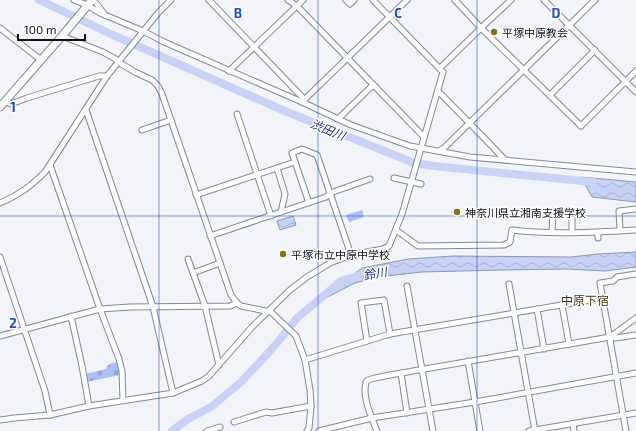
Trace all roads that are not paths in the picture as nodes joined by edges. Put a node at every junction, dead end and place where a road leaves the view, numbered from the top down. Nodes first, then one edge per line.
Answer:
1 (74, 0) edge
2 (171, 0) edge
3 (209, 0) edge
4 (288, 0) edge
5 (303, 0) edge
6 (346, 0) edge
7 (354, 0) edge
8 (373, 0) edge
9 (407, 0) edge
10 (455, 0) edge
11 (511, 0) edge
12 (544, 0) edge
13 (595, 0) edge
14 (90, 4) edge
15 (297, 6) junction
16 (106, 15) junction
17 (389, 17) junction
18 (569, 24) junction
19 (0, 28) edge
20 (481, 28) junction
21 (142, 32) junction
22 (63, 35) junction
23 (254, 47) junction
24 (595, 50) junction
25 (347, 58) junction
26 (40, 60) junction
27 (119, 61) junction
28 (440, 68) junction
29 (523, 70) junction
30 (229, 71) junction
31 (636, 71) edge
32 (107, 76) junction
33 (626, 81) junction
34 (373, 85) junction
35 (438, 91) junction
36 (636, 92) edge
37 (550, 95) junction
38 (6, 101) junction
39 (303, 101) junction
40 (0, 107) edge
41 (86, 110) junction
42 (237, 114) dead end
43 (338, 119) junction
44 (171, 120) junction
45 (470, 123) junction
46 (142, 130) dead end
47 (424, 137) junction
48 (421, 148) junction
49 (438, 151) junction
50 (504, 160) junction
51 (294, 162) junction
52 (50, 165) junction
53 (277, 168) junction
54 (636, 172) edge
55 (257, 174) junction
56 (394, 178) dead end
57 (370, 179) dead end
58 (412, 181) junction
59 (421, 184) dead end
60 (330, 194) junction
61 (196, 195) junction
62 (0, 203) edge
63 (309, 203) junction
64 (636, 209) edge
65 (281, 212) junction
66 (271, 216) junction
67 (396, 230) junction
68 (620, 230) junction
69 (636, 230) edge
70 (552, 232) junction
71 (572, 232) junction
72 (598, 232) junction
73 (210, 236) junction
74 (598, 238) dead end
75 (351, 255) junction
76 (0, 257) edge
77 (188, 259) dead end
78 (220, 263) junction
79 (193, 273) junction
80 (636, 274) edge
81 (509, 284) dead end
82 (407, 286) dead end
83 (603, 298) junction
84 (236, 303) junction
85 (562, 305) junction
86 (205, 306) junction
87 (153, 307) junction
88 (100, 309) junction
89 (538, 309) junction
90 (270, 312) junction
91 (513, 313) junction
92 (71, 316) junction
93 (636, 318) edge
94 (25, 329) junction
95 (415, 330) junction
96 (390, 334) junction
97 (636, 335) edge
98 (0, 336) edge
99 (610, 337) junction
100 (367, 341) junction
101 (569, 344) junction
102 (544, 349) junction
103 (521, 352) junction
104 (305, 360) junction
105 (468, 362) junction
106 (219, 365) junction
107 (422, 369) junction
108 (400, 373) junction
109 (636, 373) edge
110 (616, 377) junction
111 (173, 393) junction
112 (528, 393) junction
113 (123, 400) junction
114 (475, 402) junction
115 (89, 406) junction
116 (311, 406) junction
117 (429, 410) junction
118 (407, 413) junction
119 (636, 413) edge
120 (623, 415) junction
121 (50, 416) junction
122 (372, 418) junction
123 (0, 420) edge
124 (234, 422) dead end
125 (573, 424) junction
126 (220, 427) dead end
127 (207, 431) edge
128 (307, 431) edge
129 (319, 431) edge
130 (377, 431) edge
131 (433, 431) edge
132 (480, 431) edge
133 (533, 431) edge
134 (574, 431) edge
135 (626, 431) edge

1 - 14 street
2 - 21 street
3 - 23 street
4 - 15 street
5 - 15 street
6 - 7 street
8 - 17 street
9 - 17 street
10 - 20 street
11 - 20 street
12 - 18 street
13 - 18 street
14 - 16 street
14 - 16 street
14 - 22 main road
15 - 23 street
15 - 25 street
16 - 21 street
17 - 25 street
17 - 28 street
18 - 24 street
18 - 29 street
19 - 26 street
20 - 28 street
20 - 29 street
21 - 27 street
21 - 30 street
22 - 26 main road
22 - 27 street
23 - 30 street
23 - 39 street
24 - 33 street
24 - 37 street
25 - 34 street
25 - 39 street
26 - 38 main road
27 - 32 street
27 - 44 street
28 - 35 street
29 - 37 street
29 - 45 street
30 - 39 street
31 - 33 street
32 - 38 street
32 - 41 street
33 - 36 street
33 - 37 street
34 - 43 street
34 - 47 street
35 - 45 street
35 - 47 street
38 - 40 main road
39 - 43 street
41 - 52 street
41 - 87 street
42 - 55 street
43 - 48 street
44 - 46 street
44 - 61 street
45 - 49 street
45 - 50 street
47 - 48 street
48 - 49 street
48 - 58 street
49 - 50 street
50 - 54 street
51 - 53 street
51 - 60 street
51 - 63 street
52 - 62 street
52 - 88 street
53 - 55 street
53 - 65 street
55 - 61 street
55 - 66 street
56 - 58 street
57 - 60 street
58 - 59 street
58 - 67 street
60 - 63 street
60 - 75 street
61 - 73 street
63 - 65 street
64 - 68 street
65 - 66 street
66 - 73 street
67 - 70 street
67 - 75 street
68 - 69 street
68 - 72 street
70 - 71 street
70 - 71 street
71 - 72 street
72 - 74 street
73 - 78 street
75 - 90 street
76 - 94 street
77 - 79 street
78 - 79 street
78 - 84 street
79 - 86 street
80 - 83 street
81 - 91 street
82 - 95 street
83 - 85 street
83 - 99 street
84 - 86 street
84 - 90 street
85 - 89 street
85 - 101 street
86 - 87 street
86 - 106 street
87 - 88 street
87 - 111 street
88 - 92 street
88 - 113 street
89 - 91 street
89 - 102 street
90 - 104 street
90 - 106 street
91 - 95 street
91 - 103 street
92 - 94 street
92 - 115 street
93 - 99 street
94 - 98 street
94 - 121 street
95 - 96 street
95 - 107 street
96 - 100 street
96 - 100 street
97 - 99 street
99 - 101 street
99 - 110 street
100 - 104 street
101 - 102 street
102 - 103 street
103 - 105 street
103 - 112 street
104 - 116 street
105 - 107 street
105 - 114 street
106 - 111 street
107 - 108 street
107 - 117 street
108 - 118 street
108 - 122 street
109 - 110 street
110 - 112 street
110 - 120 street
111 - 113 street
112 - 114 street
112 - 133 street
113 - 115 street
114 - 117 street
114 - 132 street
115 - 121 street
116 - 124 street
116 - 128 street
117 - 118 street
117 - 131 street
118 - 122 street
119 - 120 street
120 - 125 street
120 - 135 street
121 - 123 street
122 - 129 street
122 - 130 street
125 - 133 street
125 - 134 street
126 - 127 street

